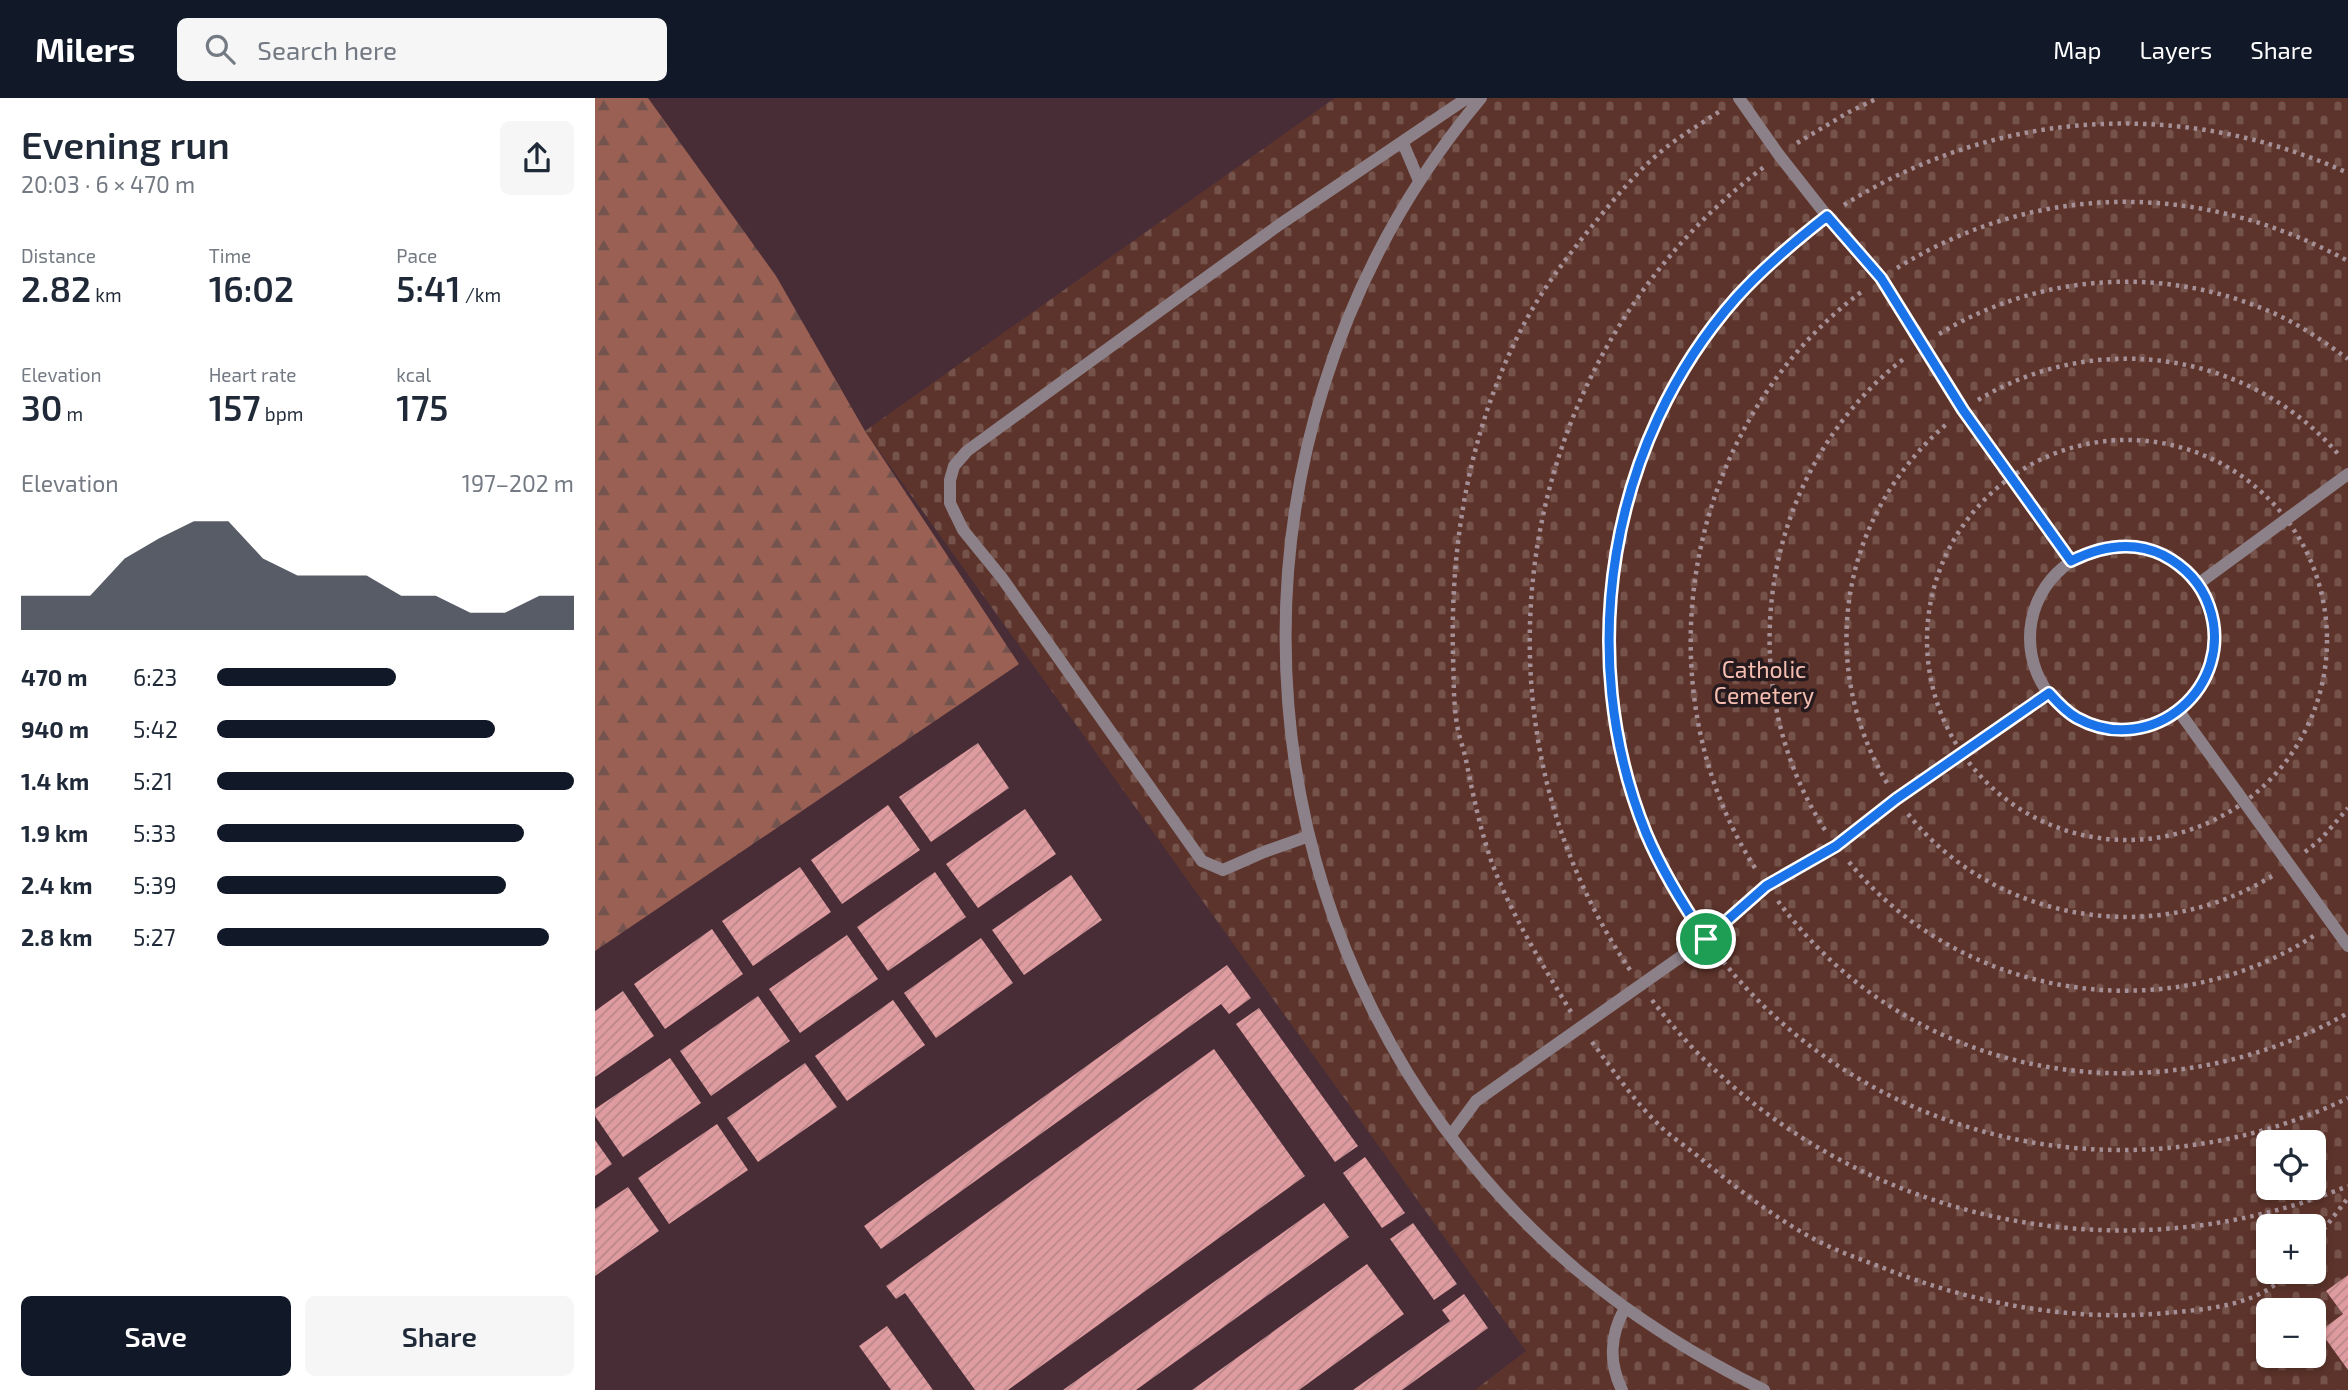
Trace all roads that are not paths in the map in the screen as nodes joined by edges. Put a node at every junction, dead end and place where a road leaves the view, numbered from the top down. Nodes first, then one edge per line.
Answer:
1 (1467, 98) edge
2 (1481, 98) edge
3 (1734, 101) edge
4 (1403, 143) junction
5 (1419, 181) junction
6 (2348, 474) edge
7 (2071, 561) junction
8 (2198, 584) junction
9 (2049, 693) junction
10 (2178, 710) junction
11 (1309, 836) junction
12 (2348, 946) edge
13 (1451, 1135) junction
14 (1625, 1308) junction
15 (1622, 1390) edge
16 (1764, 1390) edge

1 - 4 lane
2 - 5 lane
3 - 7 lane
4 - 5 lane
4 - 11 lane
5 - 11 lane
6 - 8 lane
7 - 8 lane
7 - 9 lane
8 - 10 lane
9 - 10 lane
9 - 13 lane
10 - 12 lane
11 - 13 lane
13 - 14 lane
14 - 15 lane
14 - 16 lane

